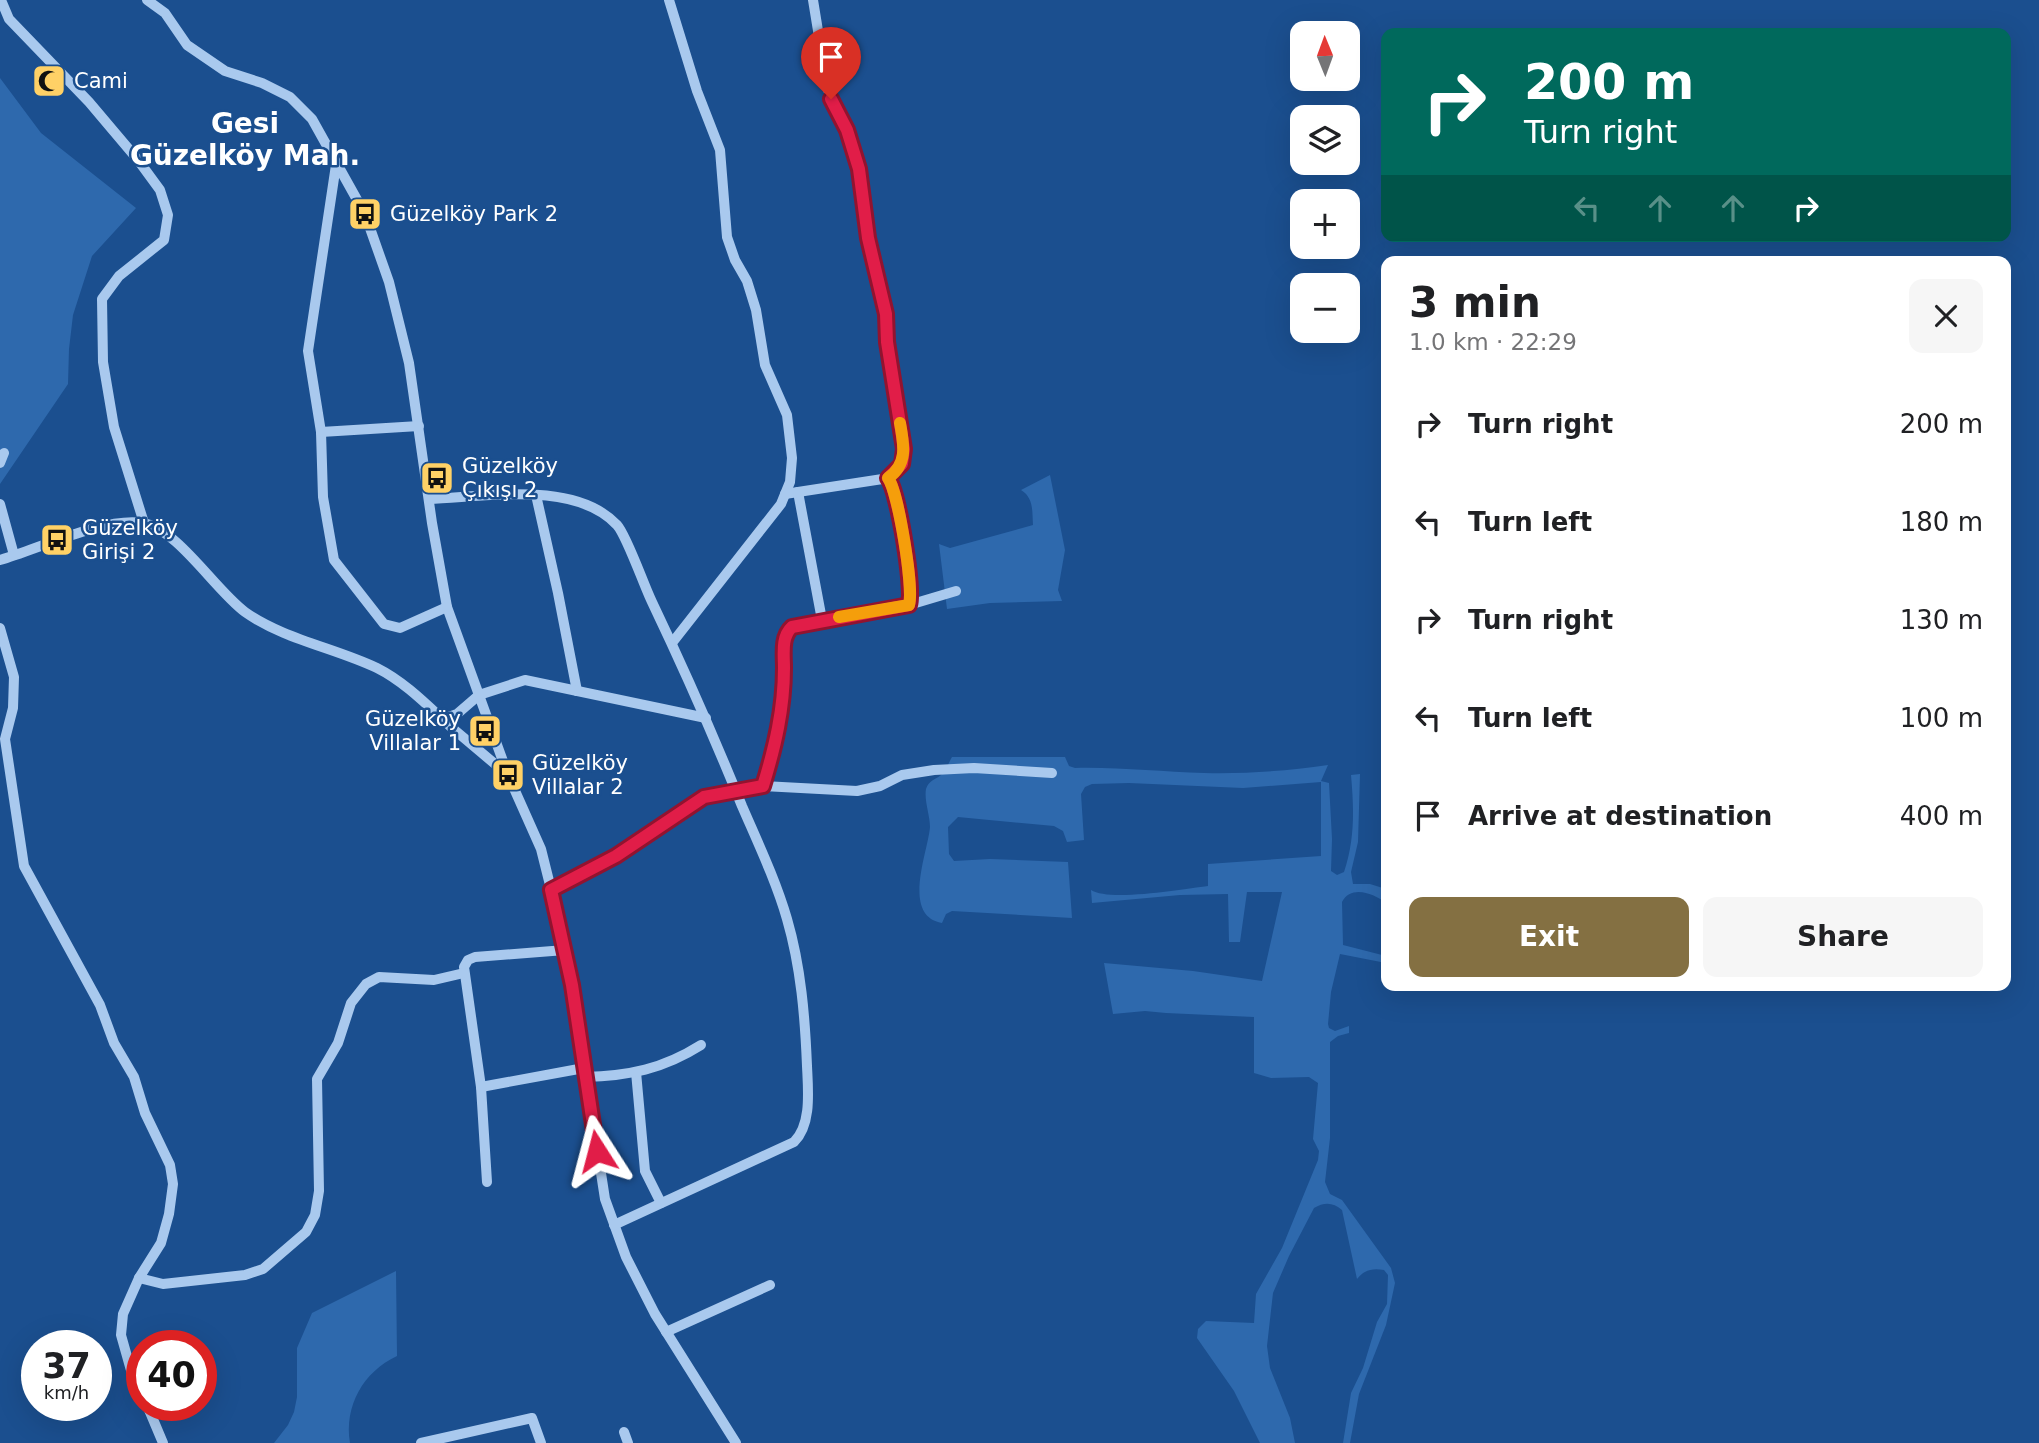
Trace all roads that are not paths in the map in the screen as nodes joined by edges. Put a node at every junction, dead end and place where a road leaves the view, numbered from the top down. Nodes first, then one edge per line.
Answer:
1 (1, 0) edge
2 (147, 0) edge
3 (160, 0) edge
4 (669, 0) edge
5 (813, 0) edge
6 (165, 13) junction
7 (337, 164) junction
8 (419, 426) junction
9 (321, 432) junction
10 (888, 478) junction
11 (798, 492) junction
12 (785, 494) junction
13 (536, 495) junction
14 (429, 499) junction
15 (0, 504) edge
16 (144, 523) junction
17 (14, 555) junction
18 (0, 560) edge
19 (956, 591) dead end
20 (909, 605) junction
21 (447, 607) junction
22 (822, 620) junction
23 (0, 628) edge
24 (672, 643) junction
25 (577, 691) junction
26 (480, 695) junction
27 (706, 718) junction
28 (443, 719) junction
29 (1052, 773) dead end
30 (508, 775) junction
31 (763, 786) junction
32 (736, 790) junction
33 (551, 890) junction
34 (565, 950) junction
35 (464, 973) junction
36 (701, 1045) dead end
37 (584, 1072) junction
38 (636, 1072) junction
39 (481, 1087) junction
40 (488, 1182) dead end
41 (661, 1203) junction
42 (614, 1224) junction
43 (139, 1278) junction
44 (770, 1285) dead end
45 (666, 1332) junction
46 (126, 1353) edge
47 (154, 1421) edge
48 (624, 1432) dead end
49 (163, 1443) edge
50 (423, 1443) edge
51 (541, 1443) edge
52 (628, 1443) edge
53 (736, 1443) edge

1 - 16 street
2 - 6 street
3 - 6 street
4 - 12 street
5 - 10 street
6 - 7 street
7 - 8 street
7 - 9 street
8 - 9 street
8 - 14 street
9 - 21 street
10 - 11 street
10 - 20 street
11 - 12 street
11 - 22 street
12 - 24 street
13 - 14 street
13 - 24 street
13 - 25 street
14 - 21 street
15 - 17 street
16 - 17 street
16 - 28 street
17 - 18 street
19 - 20 street
20 - 22 street
21 - 26 street
22 - 31 street
23 - 43 street
24 - 27 street
25 - 26 street
25 - 27 street
26 - 28 street
26 - 30 street
27 - 32 street
28 - 30 street
29 - 31 street
30 - 33 street
31 - 32 street
32 - 33 street
32 - 41 street
33 - 34 street
34 - 35 street
34 - 37 street
35 - 39 street
35 - 43 street
36 - 38 street
37 - 38 street
37 - 39 street
37 - 42 street
38 - 41 street
39 - 40 street
41 - 42 street
42 - 45 street
43 - 46 street
44 - 45 street
45 - 53 street
47 - 49 street
48 - 52 street
50 - 51 street

